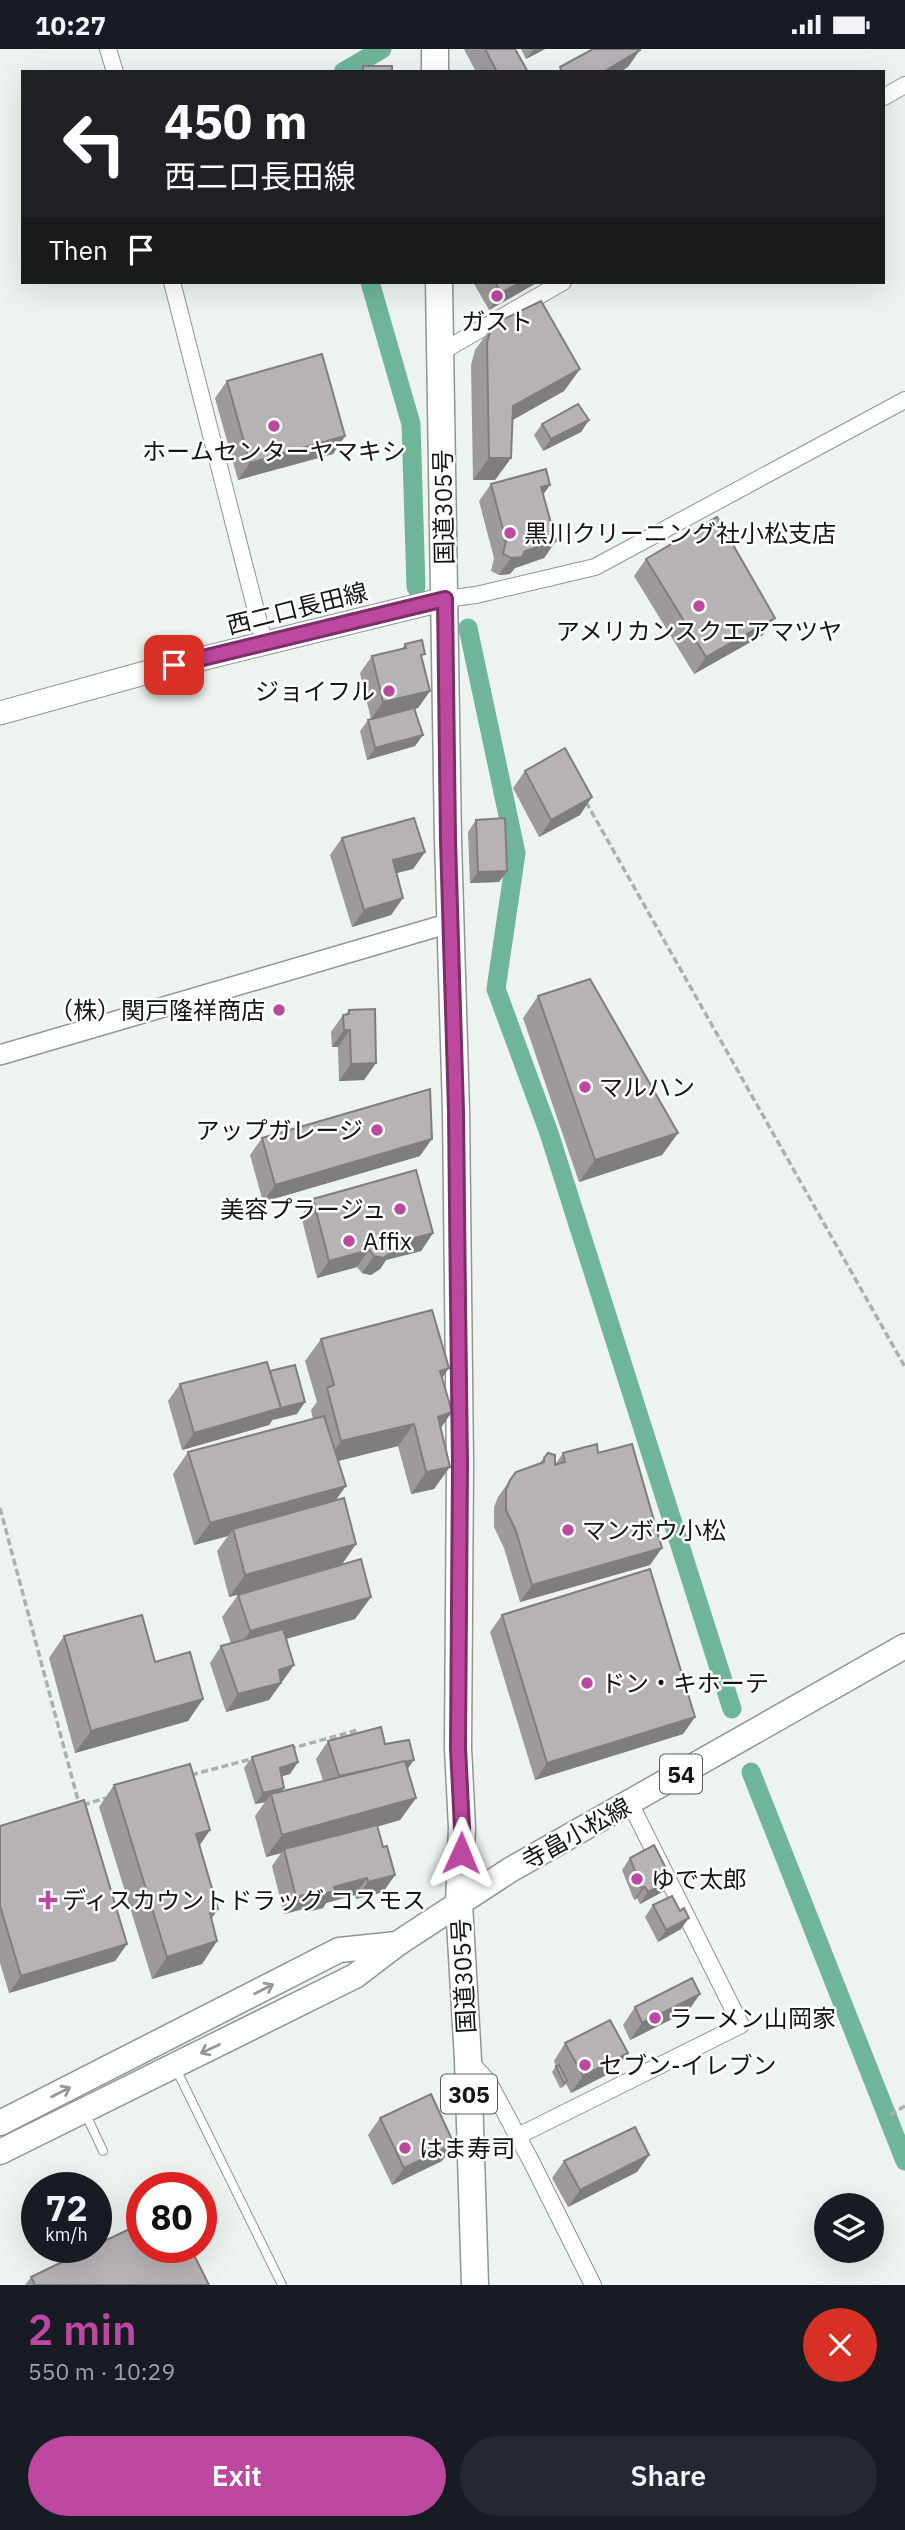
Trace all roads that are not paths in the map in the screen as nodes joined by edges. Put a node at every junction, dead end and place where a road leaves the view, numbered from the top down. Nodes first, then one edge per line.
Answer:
1 (108, 49) edge
2 (435, 49) edge
3 (114, 70) edge
4 (435, 70) edge
5 (905, 85) edge
6 (885, 96) edge
7 (173, 284) edge
8 (439, 284) edge
9 (559, 284) edge
10 (440, 352) junction
11 (905, 400) edge
12 (445, 599) junction
13 (264, 642) junction
14 (0, 713) edge
15 (450, 923) junction
16 (0, 1055) edge
17 (905, 1646) edge
18 (630, 1803) junction
19 (459, 1904) junction
20 (397, 1944) junction
21 (468, 2060) junction
22 (175, 2067) junction
23 (84, 2111) junction
24 (0, 2123) edge
25 (518, 2136) junction
26 (103, 2151) dead end
27 (0, 2152) edge
28 (282, 2285) edge
29 (475, 2285) edge
30 (593, 2285) edge

1 - 3 street
2 - 4 highway
5 - 6 street
7 - 13 street
8 - 10 highway, 国道305号 / 305
9 - 10 street
10 - 12 highway, 国道305号 / 305
11 - 12 street
12 - 13 main road, 西二口長田線
12 - 15 highway, 国道305号 / 305
13 - 14 main road, 西二口長田線
15 - 16 street
15 - 19 highway, 国道305号 / 305
17 - 18 main road, 寺畠小松線 / 54
18 - 19 main road, 寺畠小松線 / 54
18 - 25 street
19 - 20 main road, 寺畠小松線 / 54
19 - 21 highway, 国道305号 / 305
20 -> 22 main road, 寺畠小松線 / 54
24 -> 20 main road, 寺畠小松線 / 54
21 - 25 street
21 - 29 highway, 国道305号 / 305
22 - 23 main road, 寺畠小松線 / 54
22 - 28 lane
23 - 26 lane
23 - 27 main road, 寺畠小松線 / 54
25 - 30 street

